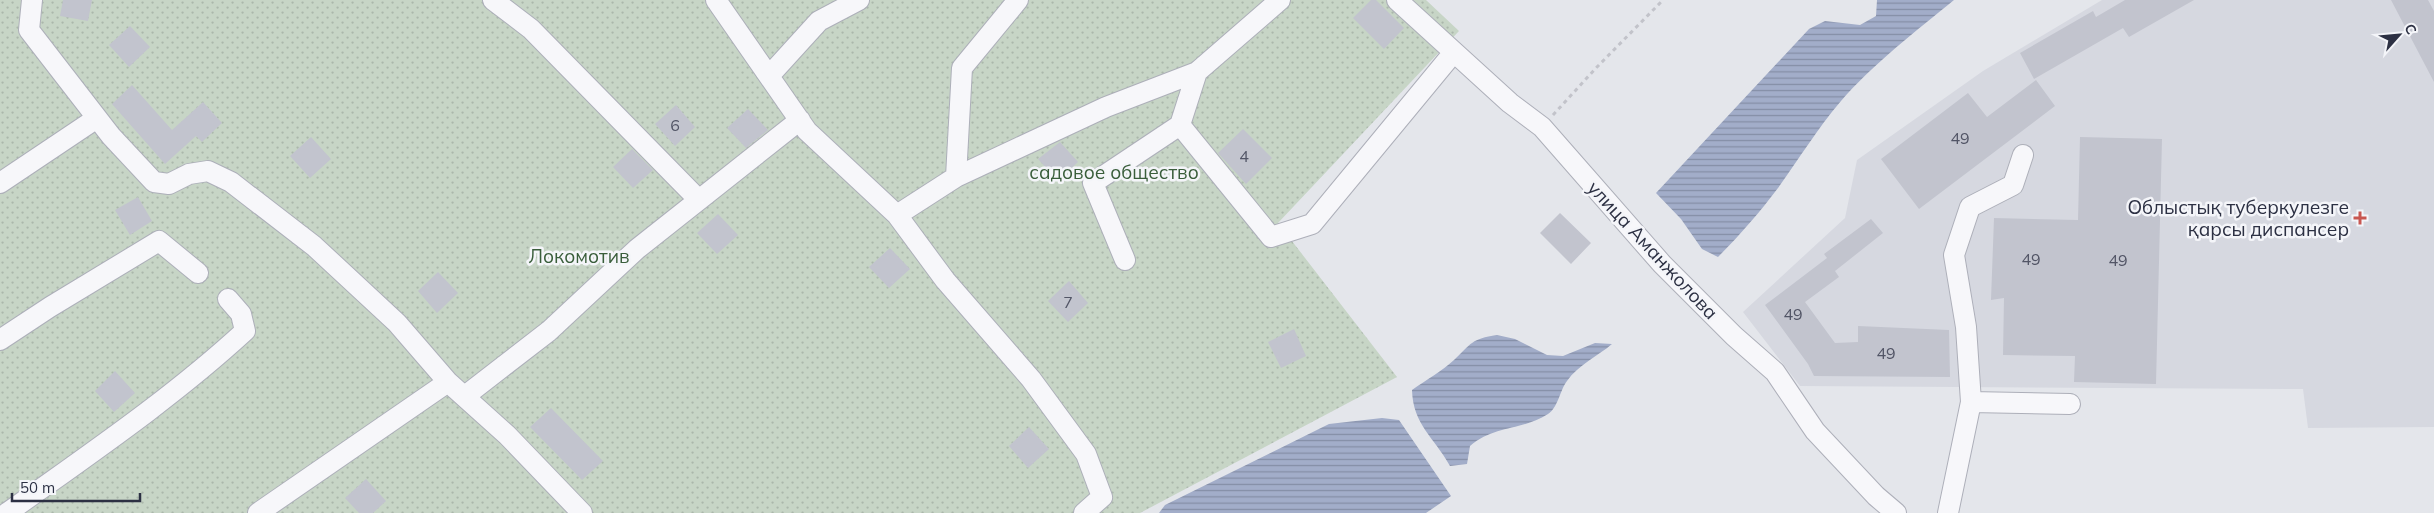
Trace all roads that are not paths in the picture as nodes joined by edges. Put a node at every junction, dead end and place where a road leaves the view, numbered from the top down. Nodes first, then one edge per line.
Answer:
1 (32, 0) edge
2 (493, 0) edge
3 (716, 0) edge
4 (859, 0) edge
5 (1018, 0) edge
6 (1280, 0) edge
7 (1397, 0) edge
8 (1454, 52) junction
9 (1197, 72) junction
10 (769, 76) junction
11 (97, 118) junction
12 (800, 120) junction
13 (1180, 125) junction
14 (2023, 156) dead end
15 (956, 178) junction
16 (0, 183) edge
17 (699, 200) junction
18 (897, 215) junction
19 (1126, 260) dead end
20 (198, 273) dead end
21 (228, 299) dead end
22 (0, 340) edge
23 (448, 382) junction
24 (465, 396) junction
25 (1971, 402) junction
26 (2070, 404) dead end
27 (7, 513) edge
28 (258, 513) edge
29 (582, 513) edge
30 (1084, 513) edge
31 (1896, 513) edge
32 (1948, 513) edge

1 - 11 street
2 - 17 street
3 - 10 street
4 - 10 street
5 - 15 street
6 - 9 street
7 - 8 street, улица Аманжолова
8 - 13 street
8 - 31 street, улица Аманжолова
9 - 13 street
9 - 15 street
10 - 12 street
11 - 16 street
11 - 23 street
12 - 17 street
12 - 18 street
13 - 19 street
14 - 25 street
15 - 18 street
17 - 24 street
18 - 30 street
20 - 22 street
21 - 27 street
23 - 24 street
23 - 28 street
24 - 29 street
25 - 26 street
25 - 32 street

